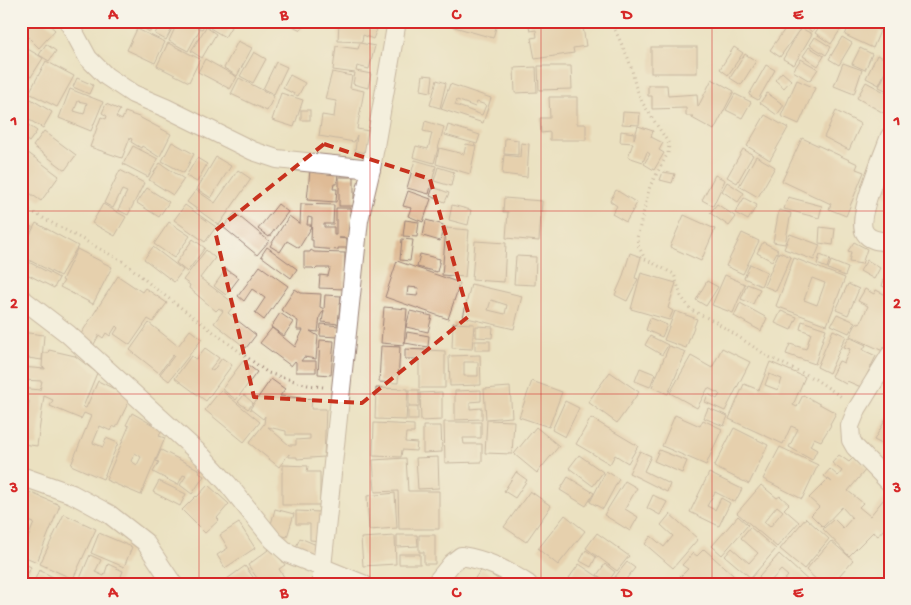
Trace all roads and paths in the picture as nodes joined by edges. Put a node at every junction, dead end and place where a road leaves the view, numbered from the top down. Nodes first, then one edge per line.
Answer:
1 (68, 21) edge
2 (397, 21) edge
3 (611, 21) edge
4 (890, 136) edge
5 (371, 169) junction
6 (21, 206) edge
7 (890, 242) edge
8 (21, 298) edge
9 (890, 355) edge
10 (341, 389) junction
11 (857, 409) junction
12 (21, 476) edge
13 (890, 483) edge
14 (322, 576) edge
15 (169, 583) edge
16 (363, 584) edge
17 (435, 584) edge
18 (528, 584) edge

1 - 5 street
2 - 5 street
3 - 11 path
4 - 7 street
5 - 10 street
6 - 10 path
8 - 14 street
9 - 11 street
10 - 14 street
11 - 13 street
12 - 15 street
14 - 16 street
17 - 18 street

